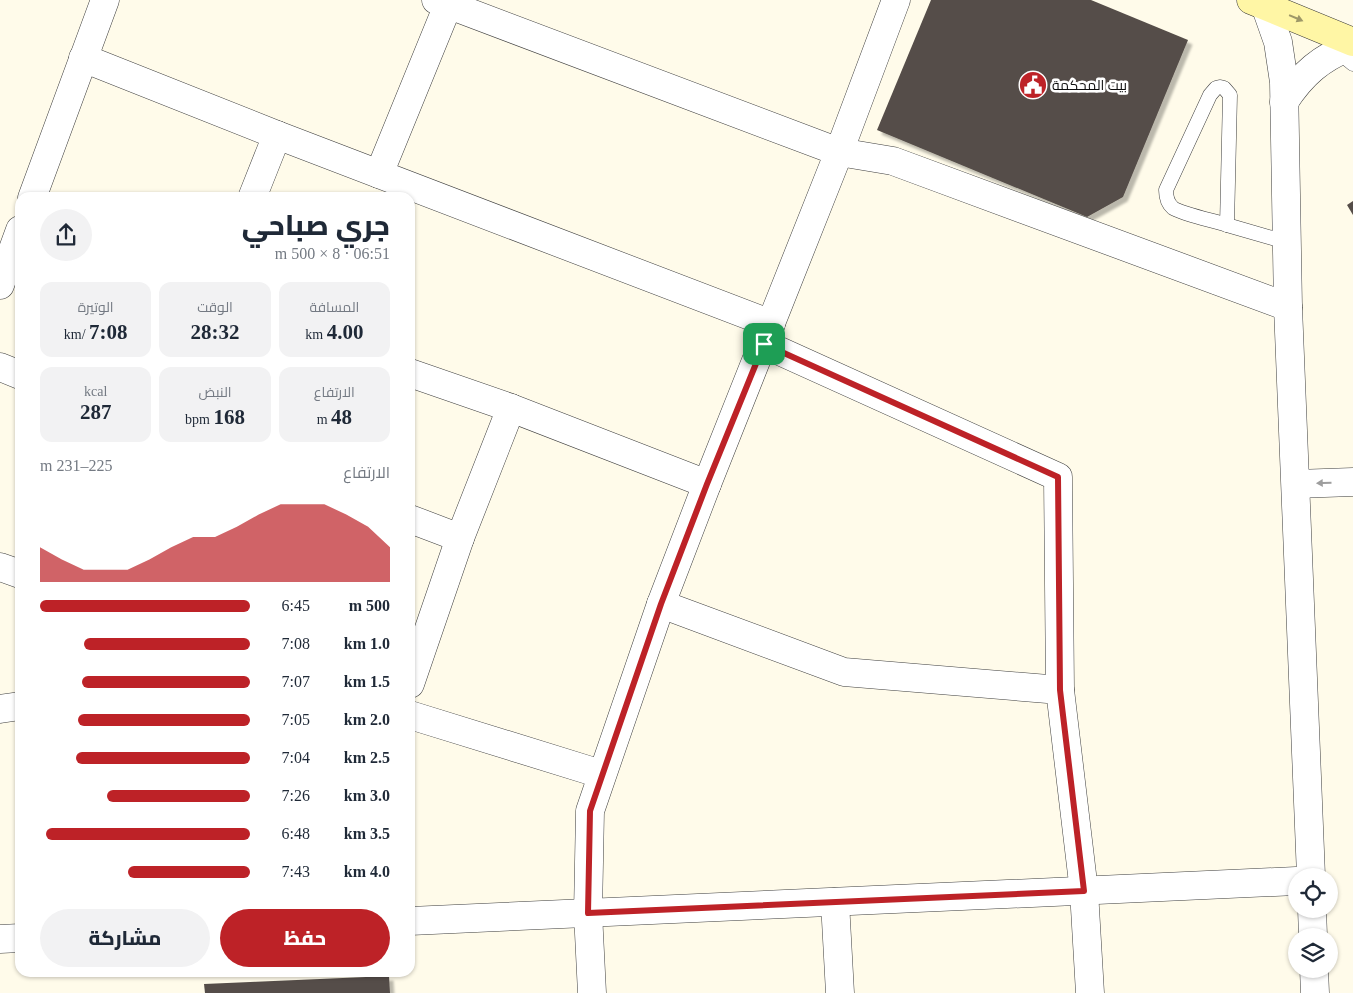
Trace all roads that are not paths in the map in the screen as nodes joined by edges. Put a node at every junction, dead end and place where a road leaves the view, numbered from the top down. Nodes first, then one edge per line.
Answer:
1 (105, 0) edge
2 (896, 0) edge
3 (442, 2) edge
4 (1258, 2) edge
5 (1349, 50) edge
6 (83, 58) junction
7 (1284, 102) junction
8 (276, 135) junction
9 (839, 152) junction
10 (379, 174) junction
11 (34, 192) edge
12 (254, 192) edge
13 (1227, 225) junction
14 (1286, 242) junction
15 (15, 244) edge
16 (0, 285) edge
17 (1288, 307) junction
18 (767, 334) junction
19 (0, 367) edge
20 (15, 373) edge
21 (415, 375) edge
22 (511, 408) junction
23 (1353, 482) edge
24 (707, 484) junction
25 (1296, 484) junction
26 (415, 521) edge
27 (460, 538) junction
28 (0, 568) edge
29 (15, 572) edge
30 (661, 604) junction
31 (415, 669) edge
32 (1060, 690) junction
33 (15, 707) edge
34 (0, 709) edge
35 (415, 717) edge
36 (601, 774) junction
37 (1311, 868) edge
38 (1288, 881) edge
39 (1084, 891) junction
40 (835, 902) junction
41 (588, 913) junction
42 (415, 921) edge
43 (15, 938) edge
44 (0, 939) edge
45 (1314, 978) edge
46 (592, 993) edge
47 (840, 993) edge
48 (1090, 993) edge
49 (1315, 993) edge

1 - 6 street
2 - 9 street
3 - 9 street
3 - 10 street
4 -> 5 main road
4 - 7 street
5 - 7 street
6 - 8 street
6 - 11 street
7 - 14 street
8 - 10 street
8 - 12 street
9 - 17 street
9 - 18 street
10 - 18 street
13 - 13 lane
13 - 14 lane
14 - 17 street
15 - 16 street
17 - 25 street
18 - 24 street
18 - 32 street
19 - 20 street
21 - 22 street
22 - 24 street
22 - 27 street
23 -> 25 street
24 - 30 street
25 - 37 street
26 - 27 street
27 - 31 street
28 - 29 street
30 - 32 street
30 - 36 street
32 - 39 street
33 - 34 street
35 - 36 street
36 - 41 street
38 - 39 street
39 - 40 street
39 - 48 street
40 - 41 street
40 - 47 street
41 - 42 street
41 - 46 street
43 - 44 street
45 - 49 street

